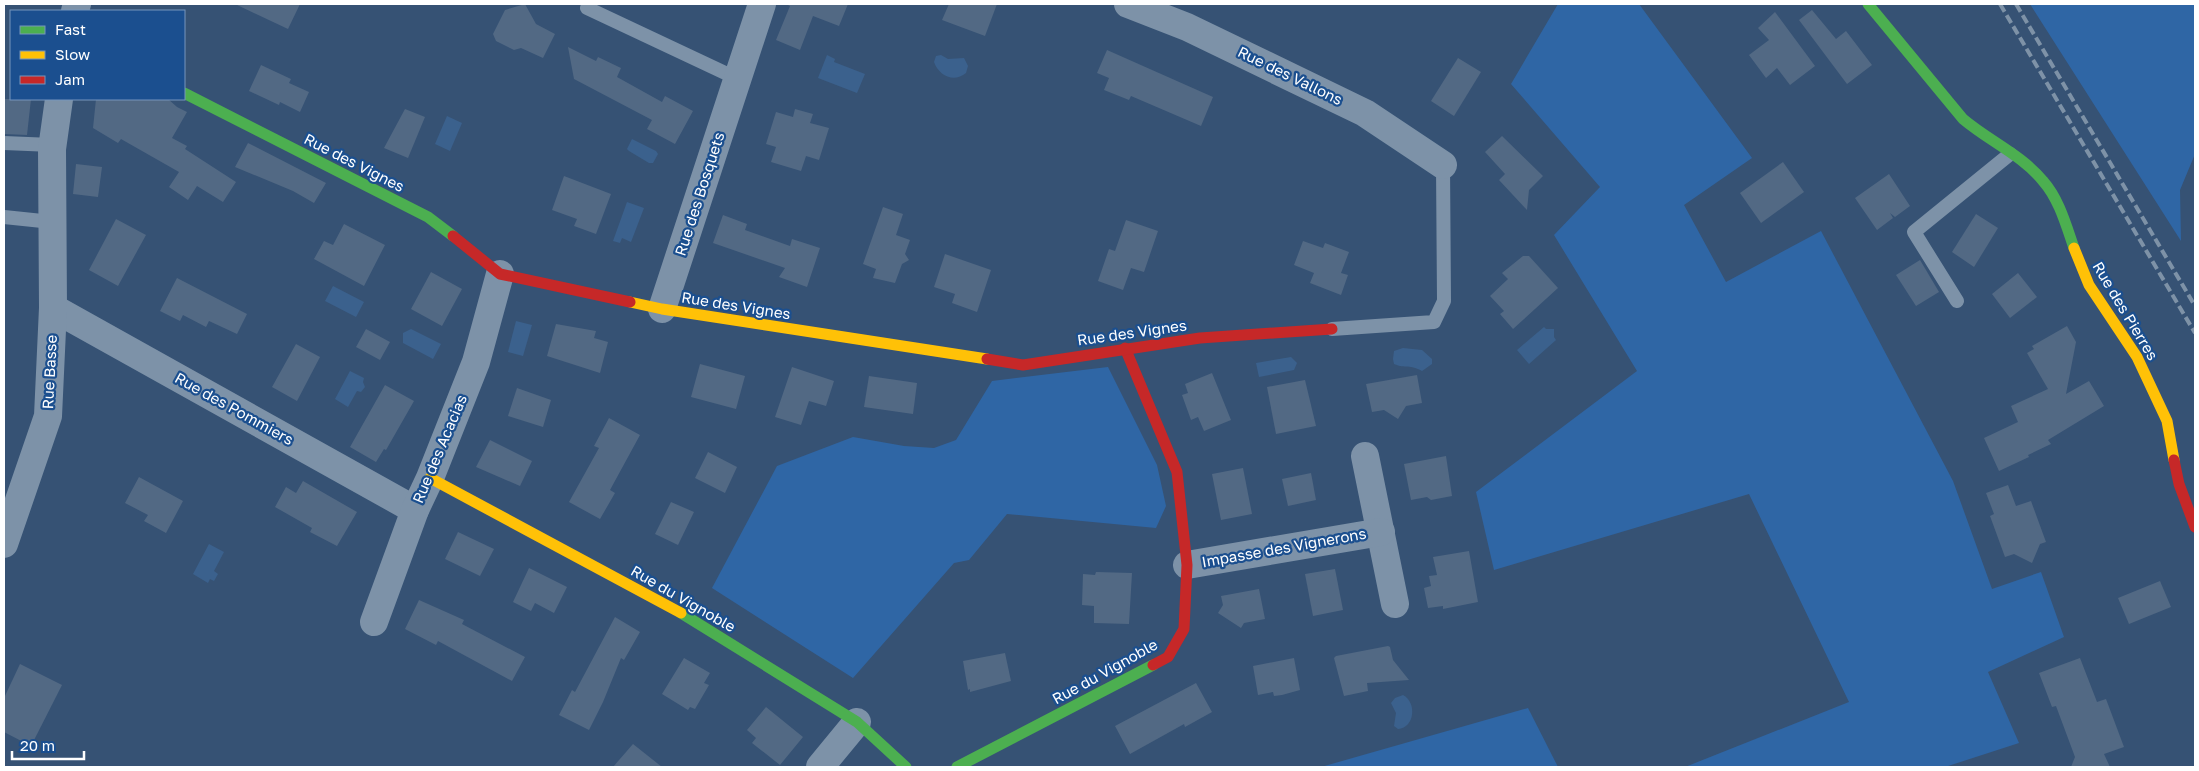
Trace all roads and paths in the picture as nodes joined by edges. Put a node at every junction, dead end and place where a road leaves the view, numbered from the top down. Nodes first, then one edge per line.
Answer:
1 (762, 4) edge
2 (1128, 4) edge
3 (1868, 4) edge
4 (587, 8) dead end
5 (738, 79) junction
6 (185, 94) edge
7 (59, 100) edge
8 (4, 142) edge
9 (52, 145) junction
10 (2010, 154) junction
11 (1442, 165) joint
12 (4, 217) edge
13 (52, 222) junction
14 (500, 274) junction
15 (1957, 301) dead end
16 (53, 308) junction
17 (662, 310) junction
18 (1332, 329) joint
19 (1125, 348) junction
20 (1365, 456) dead end
21 (430, 478) junction
22 (415, 510) junction
23 (2195, 527) edge
24 (1381, 532) junction
25 (4, 544) edge
26 (1187, 565) junction
27 (1395, 604) dead end
28 (374, 622) dead end
29 (857, 722) junction
30 (820, 767) edge
31 (906, 767) edge
32 (957, 767) edge

1 - 5 street, Rue des Bosquets
2 - 11 street, Rue des Vallons
3 - 10 street, Rue des Pierres
4 - 5 lane
5 - 17 street, Rue des Bosquets
6 - 14 street, Rue des Vignes
7 - 9 street, Rue Basse
8 - 9 lane
9 - 13 street, Rue Basse
10 - 15 lane
10 - 23 street, Rue des Pierres
11 - 18 lane
12 - 13 lane
13 - 16 street, Rue Basse
14 - 17 street, Rue des Vignes
14 - 21 street, Rue des Acacias
16 - 22 street, Rue des Pommiers
16 - 25 street, Rue Basse
17 - 19 street, Rue des Vignes
18 - 19 street, Rue des Vignes
19 - 26 street, Rue du Vignoble
20 - 24 street, Impasse des Vignerons
21 - 22 street, Rue des Acacias
21 - 29 street, Rue du Vignoble
22 - 28 street, Rue des Acacias
24 - 26 street, Impasse des Vignerons
24 - 27 street, Impasse des Vignerons
26 - 32 street, Rue du Vignoble
29 - 30 street
29 - 31 street, Rue du Vignoble

